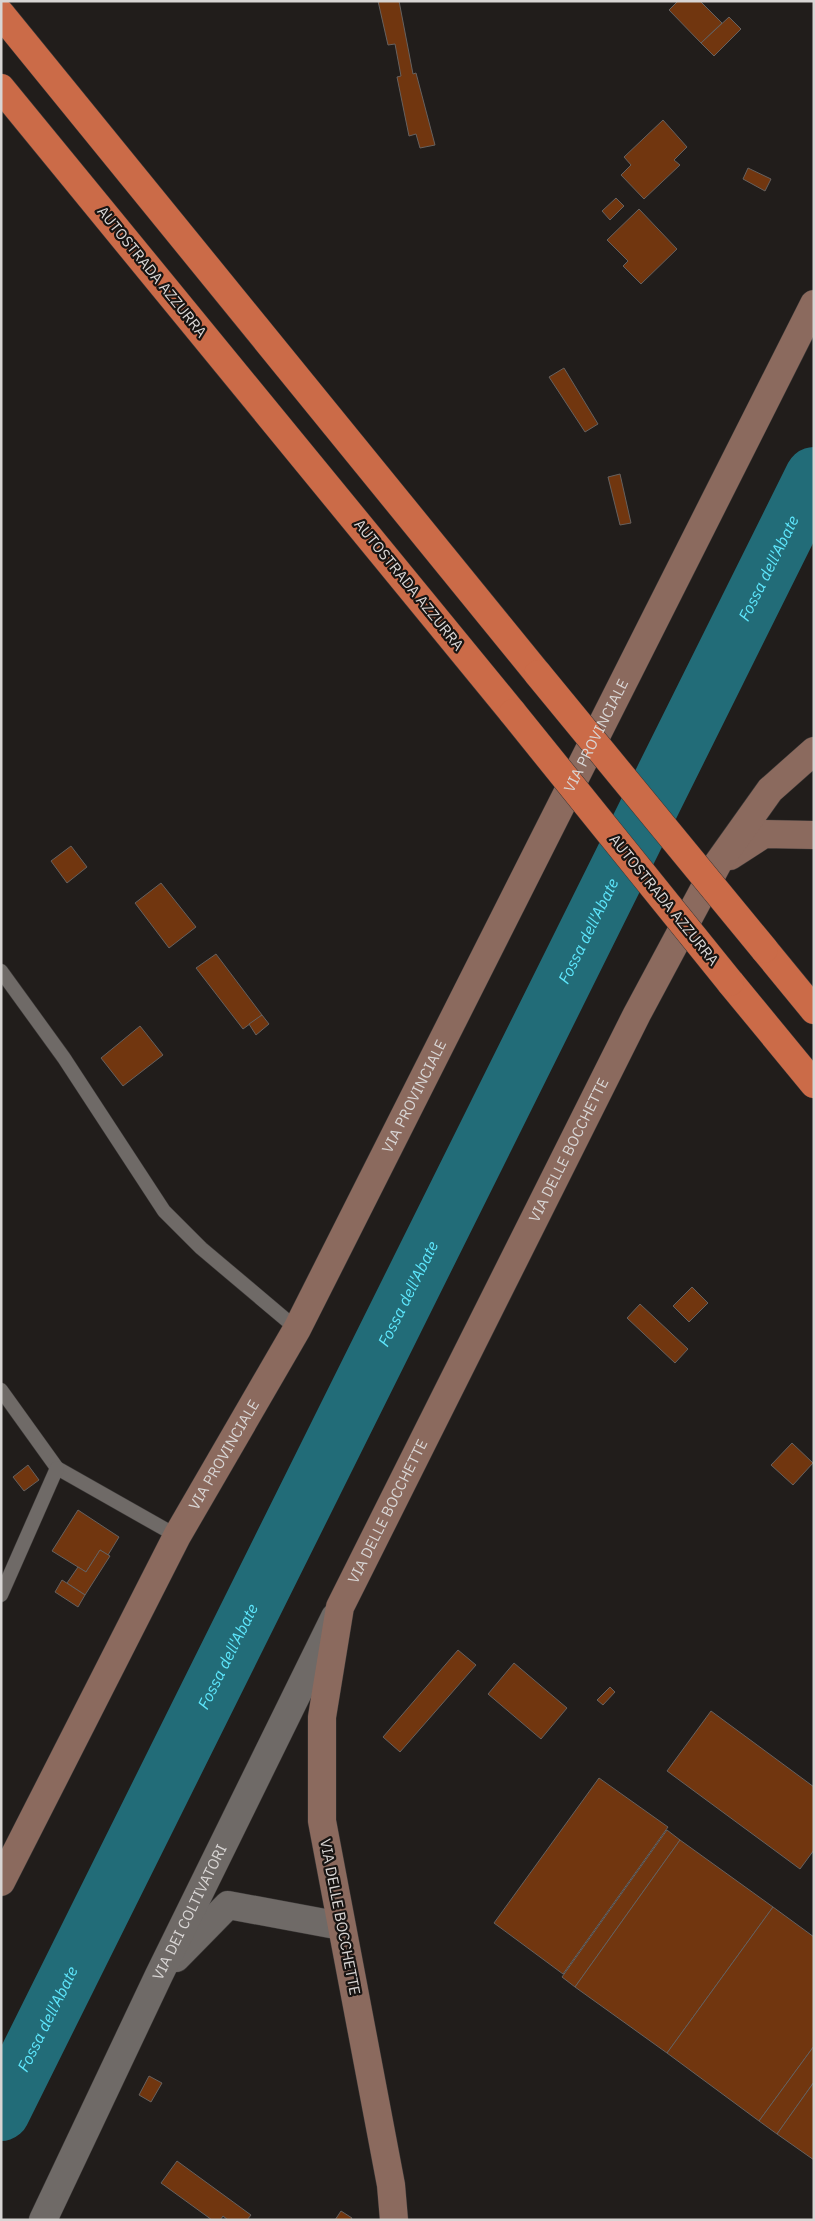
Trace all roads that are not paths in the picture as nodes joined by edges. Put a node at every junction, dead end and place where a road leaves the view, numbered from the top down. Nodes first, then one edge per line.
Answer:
1 (1, 14) edge
2 (1, 88) edge
3 (814, 304) edge
4 (814, 751) edge
5 (814, 835) edge
6 (718, 863) junction
7 (1, 971) edge
8 (814, 1010) edge
9 (814, 1084) edge
10 (297, 1329) junction
11 (1, 1390) edge
12 (58, 1468) junction
13 (177, 1536) junction
14 (1, 1595) edge
15 (340, 1607) junction
16 (1, 1882) edge
17 (342, 1926) junction
18 (159, 1975) junction
19 (43, 2220) edge
20 (394, 2220) edge

1 - 8 highway, bridge
2 - 9 highway, AUTOSTRADA AZZURRA, bridge
3 - 10 main road, VIA PROVINCIALE
4 - 6 main road, VIA DELLE BOCCHETTE
5 - 6 main road
6 - 15 main road, VIA DELLE BOCCHETTE
7 - 10 lane
10 - 13 main road, VIA PROVINCIALE
11 - 12 lane
12 - 13 lane
12 - 14 lane
13 - 16 main road, VIA PROVINCIALE
15 - 17 main road, VIA DELLE BOCCHETTE
15 - 18 street, VIA DEI COLTIVATORI
17 - 18 street
17 - 20 main road, VIA DELLE BOCCHETTE
18 - 19 street, VIA DEI COLTIVATORI

